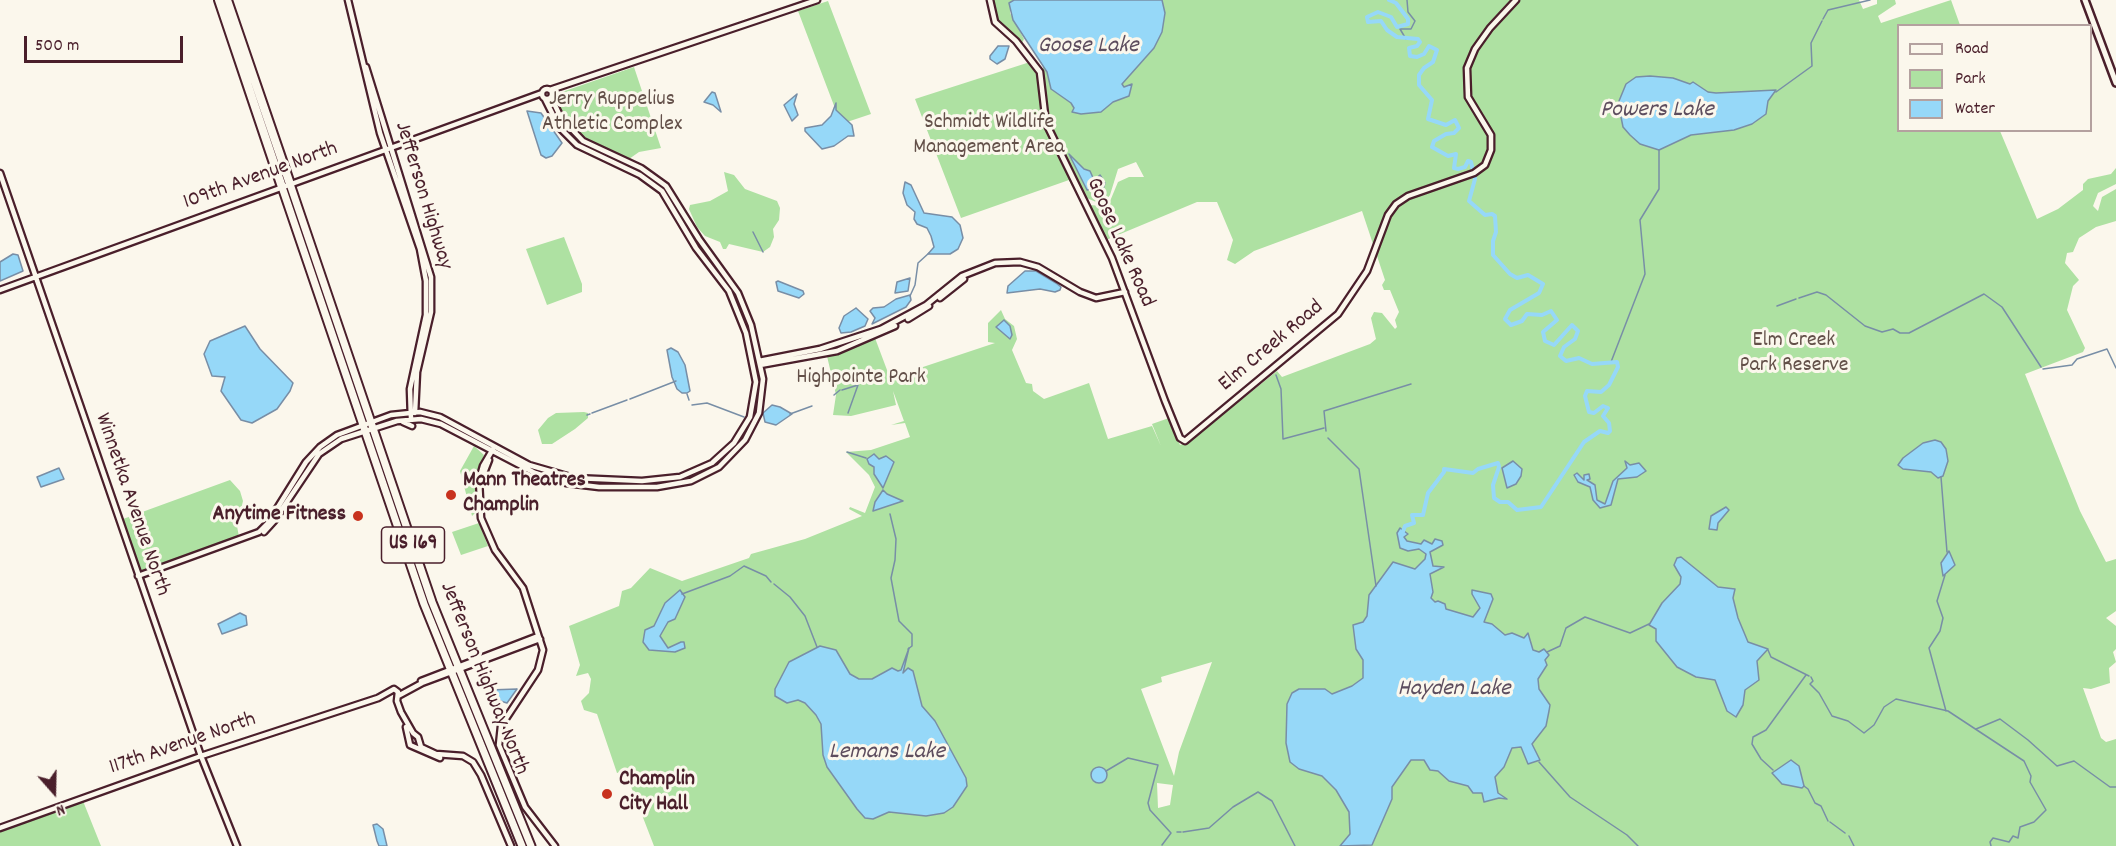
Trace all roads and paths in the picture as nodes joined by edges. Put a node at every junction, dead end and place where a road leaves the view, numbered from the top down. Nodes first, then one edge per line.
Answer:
1 (219, 0) edge
2 (227, 0) edge
3 (348, 0) edge
4 (817, 0) edge
5 (990, 0) edge
6 (1516, 0) edge
7 (2085, 0) edge
8 (2114, 74) edge
9 (2116, 83) edge
10 (547, 95) junction
11 (388, 149) junction
12 (0, 173) edge
13 (286, 185) junction
14 (1029, 265) junction
15 (36, 277) junction
16 (0, 290) edge
17 (1124, 291) junction
18 (761, 360) junction
19 (755, 364) junction
20 (762, 366) junction
21 (412, 412) junction
22 (413, 419) junction
23 (388, 424) junction
24 (372, 425) junction
25 (412, 426) dead end
26 (364, 428) junction
27 (1186, 440) joint
28 (494, 450) junction
29 (138, 576) junction
30 (539, 637) junction
31 (454, 671) junction
32 (396, 690) junction
33 (389, 697) junction
34 (398, 697) junction
35 (412, 736) junction
36 (417, 744) junction
37 (201, 756) junction
38 (0, 828) edge
39 (237, 846) edge
40 (511, 846) edge
41 (522, 846) edge
42 (531, 846) edge
43 (555, 846) edge

1 - 13 highway, US 169
2 - 13 highway, US 169
3 - 11 street, Jefferson Highway
4 - 10 street, 109th Avenue North
5 - 17 street, Goose Lake Road
6 - 27 street, Elm Creek Road
7 - 8 main road
8 - 9 main road
10 - 11 street, 109th Avenue North
10 - 18 street
10 - 19 street
11 - 13 street, 109th Avenue North
11 - 21 street, Jefferson Highway
12 - 15 street, Winnetka Avenue North
13 - 15 street, 109th Avenue North
13 - 24 highway, US 169
13 - 26 highway, US 169
14 - 17 street
14 - 18 street
14 - 20 street
15 - 16 street, 109th Avenue North
15 - 29 street, Winnetka Avenue North
17 - 27 street, Goose Lake Road
18 - 19 street
18 - 20 street
19 - 20 street
19 - 28 street
20 - 28 street
21 - 22 street, Jefferson Highway
21 - 24 street
21 - 28 street
22 - 23 street
22 - 28 street
23 - 24 street
23 - 25 street
24 - 26 street
24 - 31 highway, Jefferson Highway North / US 169
26 - 29 street
26 - 31 highway, Jefferson Highway North / US 169
28 - 30 street
29 - 37 street, Winnetka Avenue North
30 - 31 street
30 - 43 street
31 - 32 street
31 - 34 street
31 - 41 highway, Jefferson Highway North / US 169
31 - 42 highway, Jefferson Highway North / US 169
32 - 33 street
32 - 34 street
33 - 34 street
33 - 35 street
33 - 37 street, 117th Avenue North
34 - 35 street
35 - 36 street
35 - 36 street
36 - 40 street
37 - 38 street, 117th Avenue North
37 - 39 street, Winnetka Avenue North

